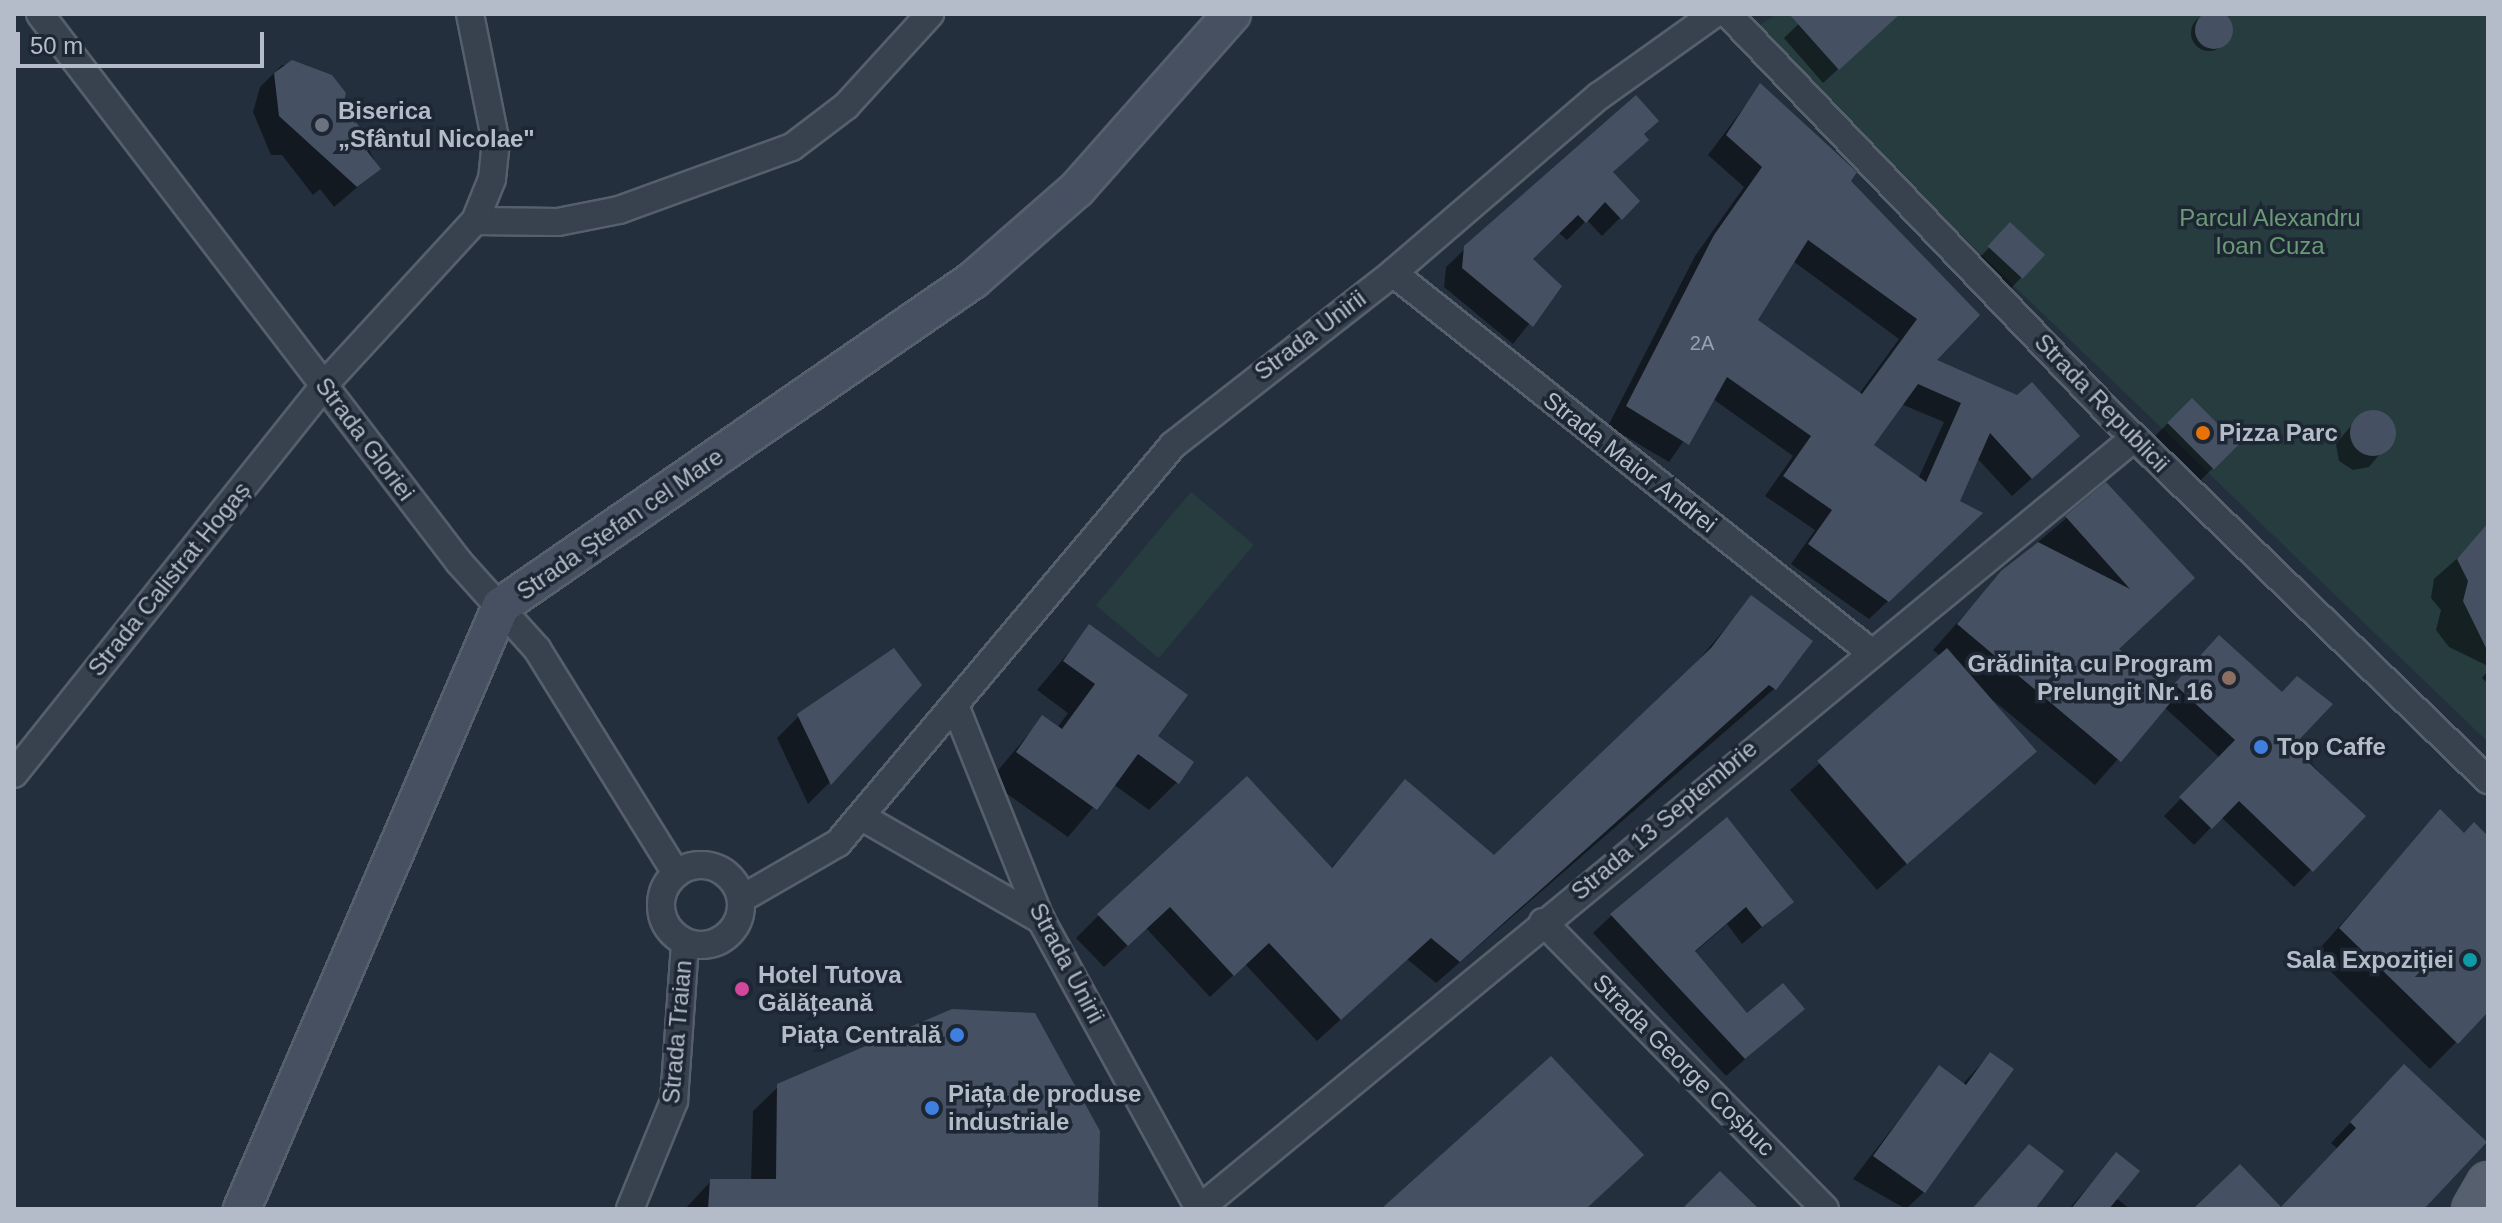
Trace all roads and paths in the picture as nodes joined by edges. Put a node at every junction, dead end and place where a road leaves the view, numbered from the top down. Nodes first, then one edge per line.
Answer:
1 (40, 14) edge
2 (470, 14) edge
3 (930, 14) edge
4 (1232, 14) edge
5 (1714, 14) edge
6 (1728, 14) edge
7 (475, 221) junction
8 (1393, 273) junction
9 (324, 385) junction
10 (2134, 438) junction
11 (501, 606) junction
12 (1868, 650) junction
13 (956, 708) junction
14 (14, 774) edge
15 (2488, 780) edge
16 (862, 817) junction
17 (676, 873) junction
18 (741, 899) junction
19 (1041, 920) junction
20 (1543, 922) junction
21 (685, 943) junction
22 (2488, 1183) edge
23 (2488, 1197) edge
24 (1199, 1208) edge
25 (242, 1209) edge
26 (630, 1209) edge
27 (1825, 1209) edge
28 (2475, 1209) edge

1 - 9 street, Strada Gloriei
2 - 7 street
3 - 7 street
4 - 11 street, Strada Ștefan cel Mare
5 - 8 street, Strada Unirii
6 - 10 street, Strada Republicii
7 - 9 street, Strada Calistrat Hogaș
8 - 12 street, Strada Maior Andrei
8 - 13 street, Strada Unirii
9 - 11 street, Strada Gloriei
9 - 14 street, Strada Calistrat Hogaș
10 - 12 street, Strada 13 Septembrie
10 - 15 street, Strada Republicii
11 - 17 street, Strada Gloriei
11 - 25 street, Strada Ștefan cel Mare
12 - 20 street, Strada 13 Septembrie
13 - 16 street, Strada Unirii
13 - 19 street, Strada Unirii
16 - 18 street, Strada Unirii
16 - 19 street
17 - 18 street
17 - 21 street
18 - 21 street
19 - 24 street, Strada Unirii
20 - 24 street, Strada 13 Septembrie
20 - 27 street, Strada George Coșbuc
21 - 26 street, Strada Traian
22 - 28 main road
23 - 28 main road

